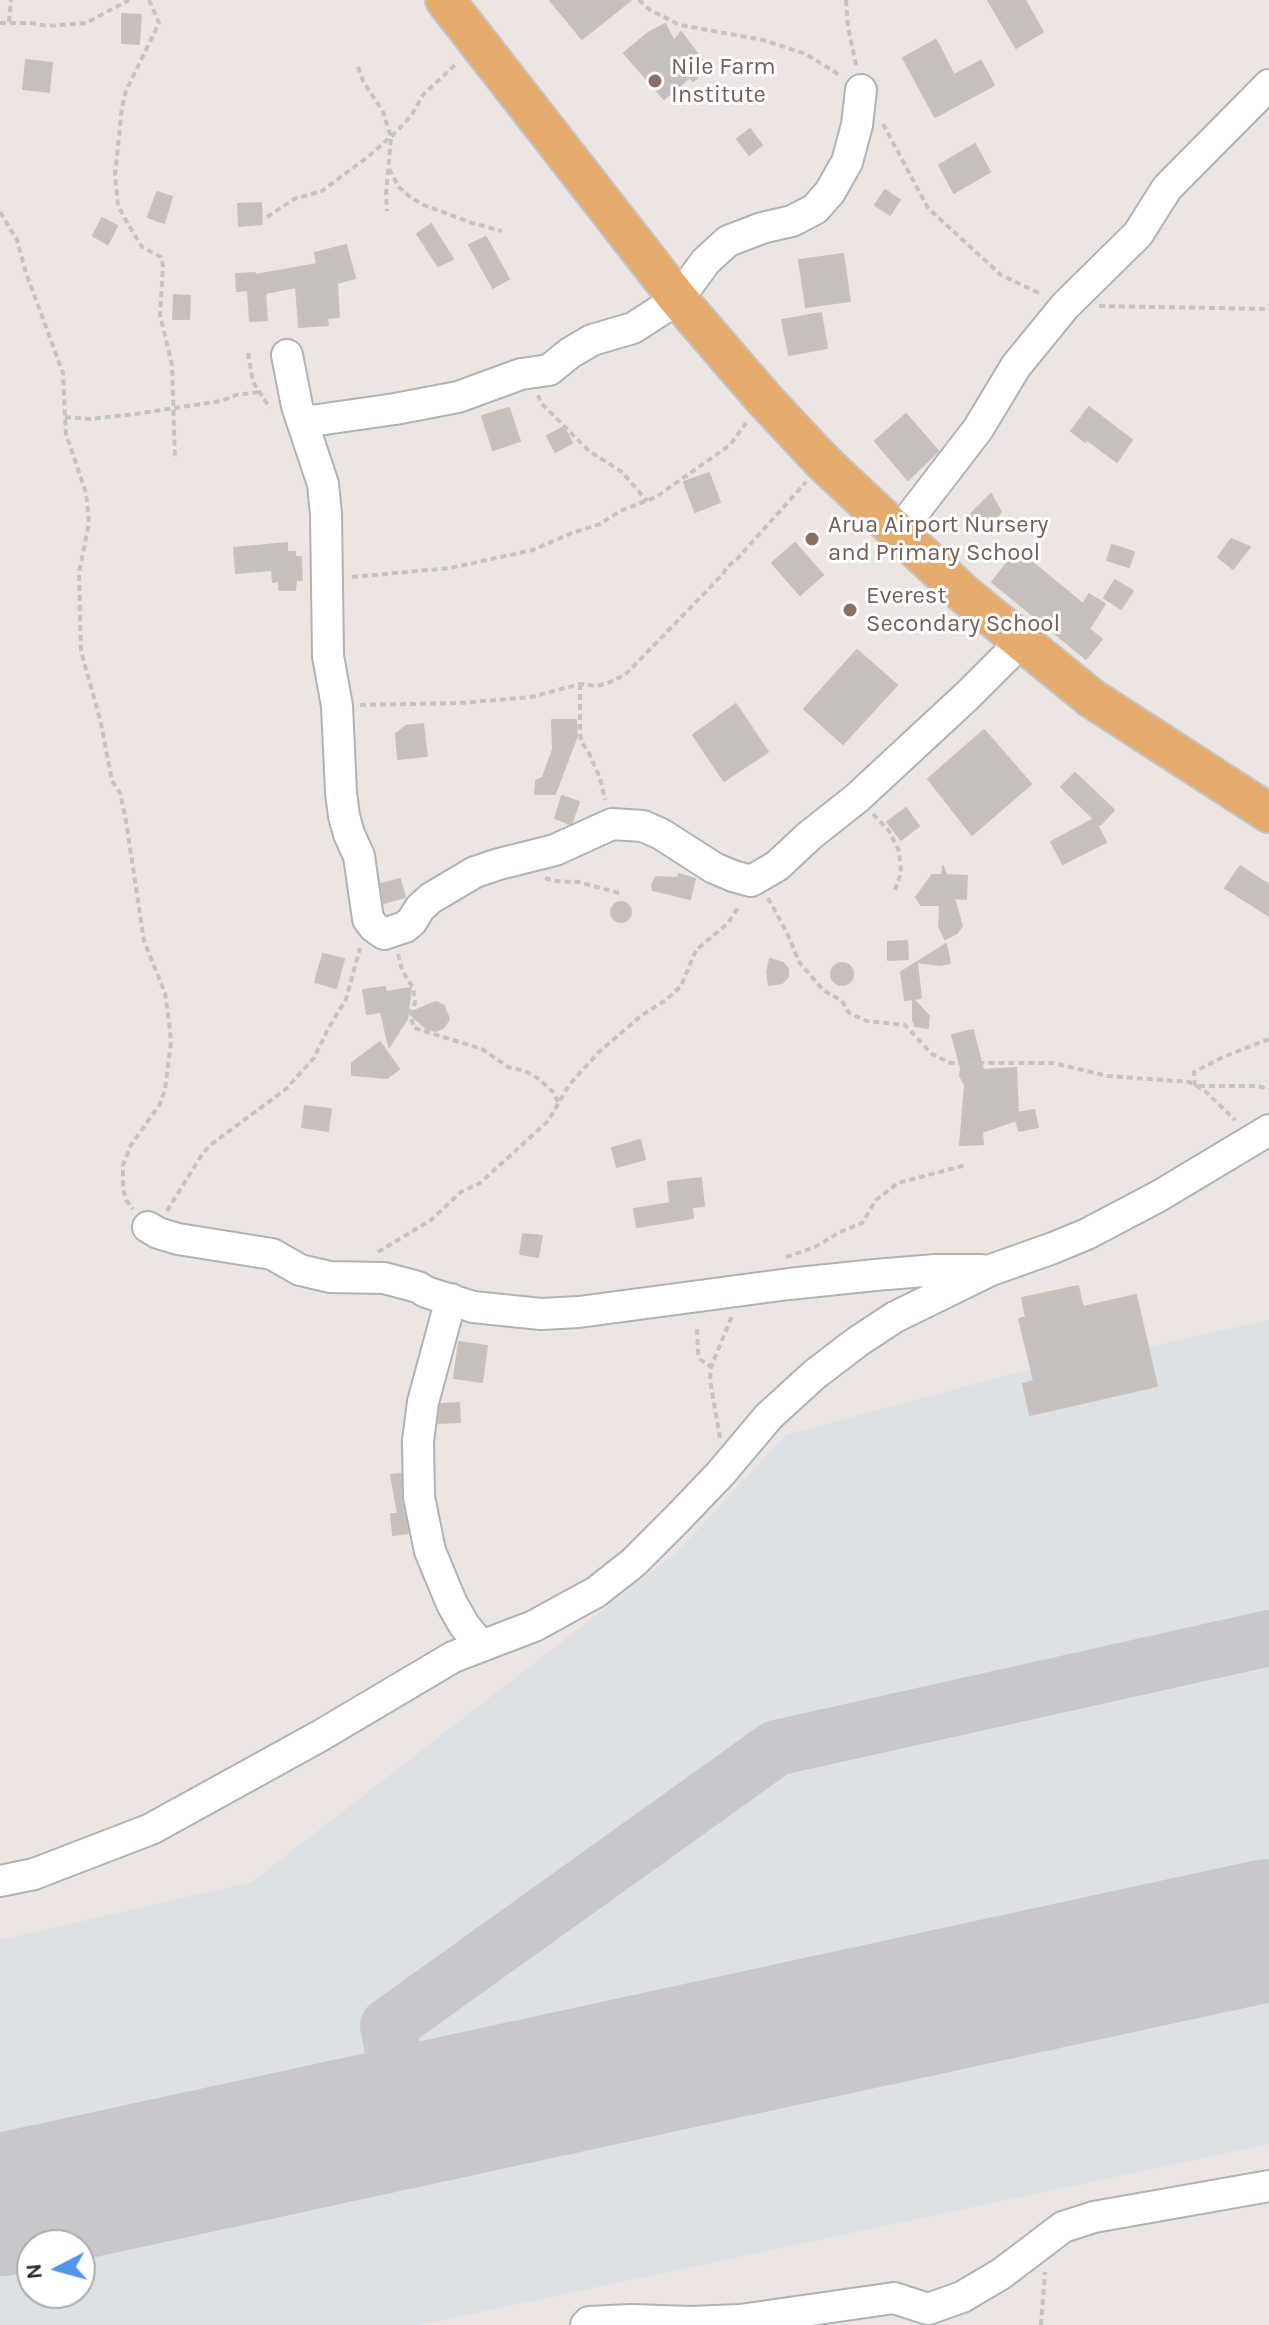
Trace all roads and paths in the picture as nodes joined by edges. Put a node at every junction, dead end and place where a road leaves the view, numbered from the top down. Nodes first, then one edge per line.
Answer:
1 (11, 0) edge
2 (129, 0) edge
3 (149, 0) edge
4 (445, 0) edge
5 (639, 0) edge
6 (846, 0) edge
7 (9, 22) junction
8 (0, 23) edge
9 (478, 43) junction
10 (358, 67) dead end
11 (1269, 85) edge
12 (861, 90) junction
13 (391, 137) junction
14 (388, 166) junction
15 (387, 211) dead end
16 (0, 212) edge
17 (267, 217) dead end
18 (502, 231) dead end
19 (678, 299) junction
20 (1065, 306) junction
21 (1269, 309) edge
22 (287, 355) dead end
23 (521, 374) junction
24 (259, 392) dead end
25 (764, 399) junction
26 (174, 407) junction
27 (65, 417) junction
28 (304, 422) junction
29 (175, 460) dead end
30 (824, 463) junction
31 (647, 501) junction
32 (898, 533) junction
33 (326, 581) junction
34 (1021, 642) junction
35 (580, 684) junction
36 (337, 706) junction
37 (857, 798) junction
38 (1269, 813) edge
39 (612, 824) junction
40 (516, 859) junction
41 (756, 878) junction
42 (895, 890) dead end
43 (623, 894) dead end
44 (381, 925) junction
45 (1269, 1039) edge
46 (1195, 1086) junction
47 (1269, 1089) edge
48 (559, 1104) junction
49 (1257, 1137) edge
50 (966, 1165) dead end
51 (148, 1227) junction
52 (374, 1253) dead end
53 (774, 1261) dead end
54 (991, 1270) junction
55 (741, 1291) junction
56 (451, 1299) junction
57 (697, 1329) dead end
58 (711, 1367) junction
59 (721, 1473) junction
60 (481, 1646) junction
61 (0, 1881) edge
62 (1269, 2186) edge
63 (1047, 2241) junction
64 (586, 2325) edge
65 (1041, 2325) edge

1 - 7 path
2 - 7 path
3 - 26 path
4 - 9 main road
5 - 12 path
6 - 12 path
7 - 8 path
9 - 13 path
9 - 19 main road
10 - 13 path
11 - 20 street
12 - 19 street
12 - 20 path
13 - 14 path
13 - 17 path
14 - 15 path
14 - 18 path
16 - 27 path
19 - 23 street
19 - 25 main road
20 - 21 path
20 - 32 street
22 - 28 street
23 - 28 street
23 - 31 path
24 - 26 path
25 - 30 main road
25 - 31 path
26 - 27 path
26 - 29 path
27 - 51 path
28 - 33 street
30 - 32 main road
30 - 35 path
31 - 33 path
32 - 34 main road
33 - 36 street
34 - 37 street
34 - 38 main road
35 - 36 path
35 - 39 path
36 - 44 street
37 - 41 street
37 - 42 path
39 - 40 street
39 - 41 street
40 - 43 path
40 - 44 street
41 - 46 path
41 - 48 path
44 - 48 path
44 - 51 path
45 - 46 path
46 - 47 path
46 - 49 path
48 - 52 path
49 - 54 street
50 - 53 path
51 - 56 street
54 - 55 street
54 - 59 street
55 - 56 street
55 - 58 path
56 - 60 street
57 - 58 path
58 - 59 path
59 - 60 street
60 - 61 street
62 - 63 street
63 - 64 street
63 - 65 path

